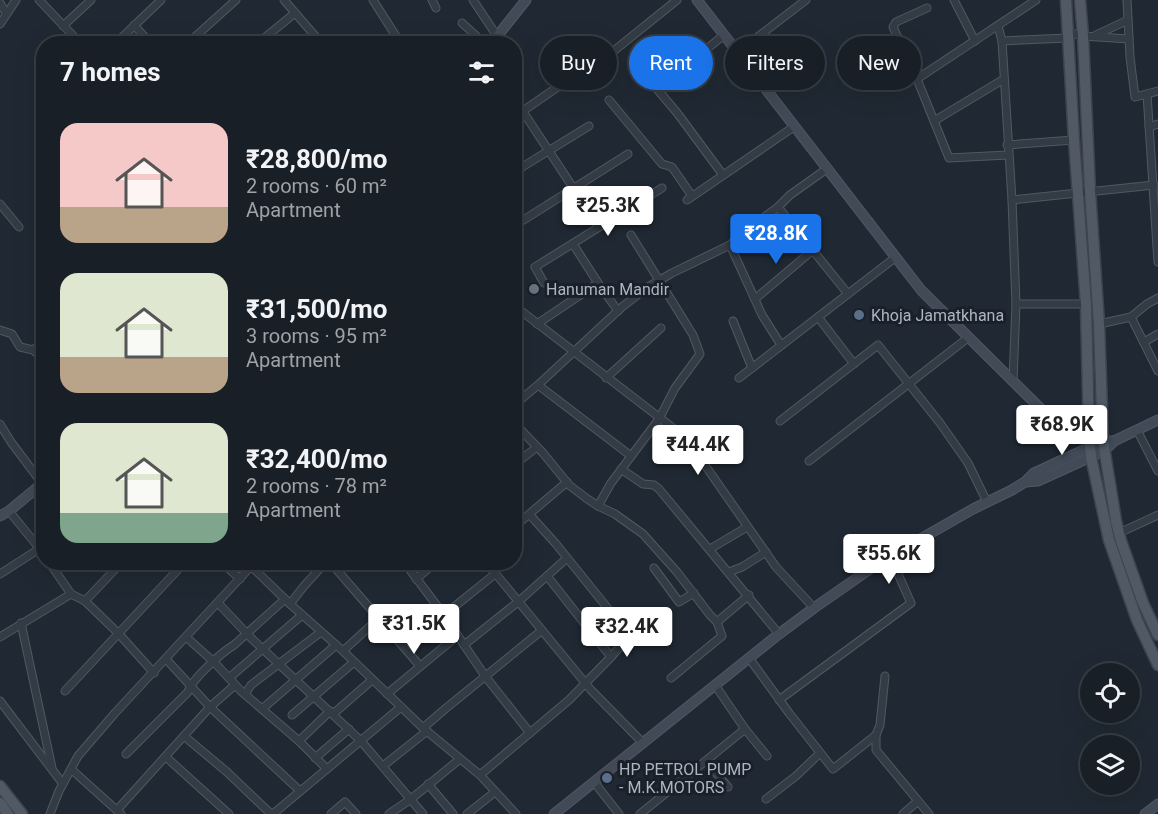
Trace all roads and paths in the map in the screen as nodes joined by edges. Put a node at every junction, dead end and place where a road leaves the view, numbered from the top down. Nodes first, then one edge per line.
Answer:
1 (16, 0) edge
2 (39, 0) edge
3 (91, 0) edge
4 (161, 0) edge
5 (236, 0) edge
6 (284, 0) edge
7 (432, 0) edge
8 (473, 0) edge
9 (526, 0) edge
10 (677, 0) edge
11 (697, 0) edge
12 (806, 0) edge
13 (954, 0) edge
14 (1036, 0) edge
15 (1066, 0) edge
16 (1080, 0) edge
17 (1127, 0) edge
18 (376, 1) edge
19 (0, 3) edge
20 (436, 8) dead end
21 (927, 8) dead end
22 (6, 13) junction
23 (295, 13) junction
24 (1128, 20) junction
25 (462, 23) dead end
26 (0, 24) edge
27 (134, 25) junction
28 (63, 26) junction
29 (998, 26) junction
30 (724, 35) joint
31 (1068, 35) junction
32 (73, 36) edge
33 (123, 36) edge
34 (144, 36) edge
35 (196, 36) edge
36 (267, 36) edge
37 (315, 36) edge
38 (396, 36) edge
39 (476, 36) edge
40 (492, 36) edge
41 (497, 36) edge
42 (759, 36) edge
43 (897, 36) edge
44 (1088, 36) junction
45 (1129, 39) junction
46 (975, 41) junction
47 (1002, 41) junction
48 (921, 76) edge
49 (1004, 79) junction
50 (921, 89) edge
51 (767, 90) edge
52 (1158, 91) edge
53 (1147, 94) junction
54 (609, 100) dead end
55 (523, 111) joint
56 (934, 121) junction
57 (1158, 123) edge
58 (589, 126) dead end
59 (795, 126) junction
60 (1149, 127) junction
61 (1074, 140) junction
62 (1007, 145) junction
63 (549, 151) junction
64 (628, 154) dead end
65 (1008, 155) junction
66 (1155, 160) edge
67 (522, 167) edge
68 (828, 168) junction
69 (723, 175) junction
70 (1154, 185) junction
71 (662, 188) dead end
72 (574, 189) junction
73 (1084, 191) junction
74 (1012, 200) junction
75 (1156, 203) edge
76 (0, 204) edge
77 (778, 207) junction
78 (522, 221) edge
79 (18, 227) dead end
80 (599, 227) junction
81 (631, 235) dead end
82 (1157, 235) edge
83 (573, 244) junction
84 (730, 245) junction
85 (813, 250) junction
86 (896, 257) junction
87 (1158, 262) edge
88 (658, 281) junction
89 (544, 283) dead end
90 (598, 283) junction
91 (848, 294) junction
92 (1158, 298) edge
93 (755, 299) junction
94 (1016, 304) junction
95 (1086, 304) junction
96 (618, 311) junction
97 (522, 312) edge
98 (818, 317) junction
99 (1131, 317) junction
100 (733, 321) dead end
101 (537, 324) junction
102 (1099, 324) junction
103 (661, 328) dead end
104 (0, 330) edge
105 (1158, 334) edge
106 (969, 337) junction
107 (1144, 342) junction
108 (781, 345) junction
109 (36, 348) edge
110 (33, 350) junction
111 (574, 352) junction
112 (36, 353) edge
113 (854, 364) junction
114 (752, 368) junction
115 (1158, 371) edge
116 (606, 378) junction
117 (739, 378) dead end
118 (1013, 381) junction
119 (910, 384) junction
120 (538, 385) junction
121 (522, 398) edge
122 (659, 419) junction
123 (1158, 420) edge
124 (780, 421) dead end
125 (1, 428) edge
126 (1137, 430) junction
127 (522, 431) edge
128 (1107, 444) junction
129 (537, 447) junction
130 (1090, 447) junction
131 (631, 456) junction
132 (522, 459) edge
133 (809, 460) dead end
134 (621, 469) junction
135 (1158, 471) edge
136 (36, 475) edge
137 (567, 482) junction
138 (36, 489) edge
139 (987, 502) junction
140 (598, 506) junction
141 (4, 513) edge
142 (530, 514) junction
143 (1158, 515) edge
144 (522, 520) edge
145 (747, 527) junction
146 (1119, 533) junction
147 (36, 546) edge
148 (710, 549) junction
149 (765, 552) junction
150 (36, 554) edge
151 (890, 556) junction
152 (567, 558) junction
153 (654, 568) dead end
154 (55, 570) edge
155 (114, 570) edge
156 (177, 570) edge
157 (230, 570) edge
158 (248, 570) edge
159 (258, 570) edge
160 (320, 570) edge
161 (335, 570) edge
162 (410, 570) edge
163 (427, 570) edge
164 (492, 570) edge
165 (729, 572) junction
166 (0, 574) edge
167 (495, 574) junction
168 (547, 576) junction
169 (240, 579) junction
170 (416, 579) junction
171 (694, 593) junction
172 (71, 594) junction
173 (749, 595) junction
174 (85, 601) junction
175 (288, 602) junction
176 (518, 602) junction
177 (218, 603) junction
178 (814, 608) junction
179 (650, 614) dead end
180 (302, 615) junction
181 (444, 615) junction
182 (378, 619) junction
183 (717, 622) junction
184 (21, 623) junction
185 (541, 631) junction
186 (321, 632) junction
187 (247, 633) junction
188 (119, 634) junction
189 (779, 634) junction
190 (1158, 635) edge
191 (457, 636) junction
192 (630, 636) junction
193 (0, 637) edge
194 (186, 637) junction
195 (336, 645) junction
196 (464, 645) junction
197 (263, 649) junction
198 (343, 651) junction
199 (611, 657) junction
200 (750, 658) junction
201 (166, 659) junction
202 (213, 662) junction
203 (354, 662) junction
204 (279, 664) junction
205 (1158, 665) edge
206 (420, 666) junction
207 (154, 673) junction
208 (485, 676) junction
209 (885, 676) dead end
210 (229, 678) junction
211 (671, 678) dead end
212 (296, 680) junction
213 (372, 680) junction
214 (585, 683) junction
215 (190, 685) junction
216 (236, 685) junction
217 (715, 685) junction
218 (65, 691) dead end
219 (245, 694) junction
220 (387, 694) junction
221 (314, 696) junction
222 (779, 700) junction
223 (0, 701) edge
224 (210, 707) junction
225 (401, 707) junction
226 (262, 709) junction
227 (332, 712) junction
228 (292, 715) dead end
229 (349, 729) junction
230 (745, 729) junction
231 (425, 730) junction
232 (531, 733) junction
233 (876, 735) junction
234 (184, 736) junction
235 (298, 741) junction
236 (361, 741) junction
237 (643, 743) junction
238 (820, 753) junction
239 (126, 754) dead end
240 (767, 756) dead end
241 (166, 757) junction
242 (315, 758) junction
243 (460, 759) junction
244 (706, 761) junction
245 (383, 766) junction
246 (52, 768) junction
247 (71, 769) junction
248 (327, 769) junction
249 (480, 775) junction
250 (594, 782) junction
251 (63, 784) junction
252 (428, 784) junction
253 (0, 786) edge
254 (728, 787) dead end
255 (300, 791) junction
256 (495, 792) junction
257 (411, 799) junction
258 (766, 799) dead end
259 (918, 801) junction
260 (0, 803) edge
261 (1158, 804) edge
262 (119, 812) edge
263 (8, 814) edge
264 (22, 814) edge
265 (50, 814) edge
266 (229, 814) edge
267 (272, 814) edge
268 (330, 814) edge
269 (356, 814) edge
270 (389, 814) edge
271 (423, 814) edge
272 (453, 814) edge
273 (467, 814) edge
274 (516, 814) edge
275 (554, 814) edge
276 (619, 814) edge
277 (640, 814) edge
278 (903, 814) edge
279 (929, 814) edge
280 (1145, 814) edge

1 - 22 street
2 - 28 street
3 - 28 street
4 - 27 street
5 - 35 street
6 - 23 street
7 - 20 street
8 - 40 street
9 - 41 main road
10 - 55 street
11 - 30 main road
12 - 42 street
13 - 46 street
14 - 29 street
15 - 31 main road
16 - 44 main road
17 - 24 street
18 - 38 street
19 - 22 street
21 - 43 street
22 - 26 street
23 - 36 street
23 - 37 street
24 - 44 street
24 - 45 street
25 - 39 street
27 - 33 street
27 - 34 street
28 - 32 street
29 - 46 street
29 - 47 street
30 - 69 street
31 - 44 street
31 - 47 street
31 - 61 main road
44 - 45 street
44 - 73 main road
45 - 53 street
46 - 48 street
47 - 49 street
49 - 56 street
49 - 62 street
50 - 56 street
51 - 59 main road
52 - 53 street
53 - 60 street
54 - 69 street
55 - 63 street
56 - 65 street
57 - 60 street
58 - 63 street
59 - 68 main road
59 - 69 street
60 - 66 street
61 - 62 street
61 - 73 main road
62 - 65 street
63 - 67 street
63 - 72 street
64 - 72 street
65 - 74 street
66 - 70 street
68 - 77 street
68 - 86 main road
70 - 73 street
70 - 75 street
71 - 80 street
72 - 78 street
72 - 80 street
73 - 74 street
73 - 95 main road
73 - 102 main road
74 - 94 street
75 - 82 street
76 - 79 street
77 - 84 street
77 - 85 street
80 - 83 street
81 - 88 street
82 - 87 street
83 - 89 street
83 - 90 street
84 - 88 street
84 - 93 street
85 - 91 street
85 - 93 street
86 - 91 street
86 - 106 main road
88 - 96 street
88 - 122 street
90 - 96 street
90 - 101 street
91 - 98 street
92 - 99 street
93 - 108 street
94 - 95 street
94 - 118 street
95 - 130 main road
96 - 111 street
97 - 101 street
98 - 108 street
98 - 113 street
99 - 102 street
99 - 107 street
100 - 114 street
101 - 111 street
102 - 128 main road
103 - 116 street
104 - 110 street
105 - 107 street
106 - 118 main road
106 - 119 street
107 - 115 street
108 - 114 street
109 - 110 street
110 - 112 street
111 - 116 street
111 - 120 street
113 - 119 street
113 - 124 street
114 - 117 street
116 - 122 street
118 - 130 main road
119 - 133 street
119 - 139 street
120 - 121 street
120 - 131 street
122 - 131 street
122 - 145 street
123 - 126 main road
125 - 136 street
126 - 128 main road
126 - 135 street
127 - 129 street
128 - 130 main road
128 - 146 main road
129 - 132 street
129 - 137 street
130 - 139 main road
130 - 205 main road
131 - 134 street
134 - 140 street
134 - 148 street
137 - 140 street
137 - 142 street
138 - 141 main road
139 - 151 main road
140 - 171 street
141 - 147 street
142 - 144 street
142 - 152 street
143 - 146 street
145 - 148 street
145 - 149 street
146 - 190 main road
148 - 165 street
149 - 165 street
149 - 178 street
150 - 166 street
151 - 178 main road
151 - 222 street
152 - 168 street
152 - 192 street
153 - 171 street
154 - 172 street
155 - 174 street
156 - 188 street
157 - 169 street
158 - 169 street
159 - 175 street
160 - 175 street
161 - 182 street
162 - 170 street
163 - 170 street
164 - 167 street
165 - 173 street
167 - 176 street
167 - 181 street
168 - 176 street
168 - 199 street
169 - 177 street
170 - 181 street
171 - 183 street
172 - 174 street
172 - 184 street
173 - 183 street
173 - 189 street
174 - 188 street
175 - 180 street
175 - 187 street
176 - 185 street
176 - 196 street
177 - 187 street
177 - 194 street
178 - 189 main road
179 - 192 street
180 - 186 street
180 - 197 street
181 - 191 street
182 - 198 street
182 - 206 street
183 - 211 street
184 - 193 street
184 - 246 street
185 - 208 street
185 - 214 street
186 - 195 street
186 - 204 street
187 - 197 street
187 - 202 street
188 - 207 street
188 - 218 street
189 - 200 main road
191 - 196 street
191 - 206 street
192 - 199 street
194 - 201 street
194 - 202 street
195 - 198 street
195 - 212 street
196 - 208 street
197 - 204 street
197 - 210 street
198 - 203 street
199 - 214 street
200 - 217 main road
200 - 222 street
201 - 207 street
201 - 215 street
202 - 210 street
202 - 215 street
203 - 213 street
203 - 221 street
204 - 212 street
204 - 219 street
206 - 220 street
207 - 247 street
208 - 231 street
208 - 232 street
209 - 233 street
210 - 216 street
212 - 221 street
212 - 226 street
213 - 220 street
213 - 227 street
214 - 232 street
214 - 237 street
215 - 224 street
215 - 239 street
216 - 219 street
216 - 224 street
217 - 230 street
217 - 237 main road
219 - 226 street
220 - 225 street
221 - 227 street
221 - 228 street
222 - 238 street
223 - 246 street
224 - 234 street
224 - 255 street
225 - 231 street
225 - 236 street
226 - 235 street
227 - 229 street
227 - 235 street
229 - 236 street
229 - 242 street
230 - 240 street
230 - 244 street
231 - 243 street
231 - 245 street
232 - 249 street
233 - 238 street
233 - 259 street
234 - 241 street
234 - 267 street
235 - 242 street
236 - 245 street
236 - 248 street
237 - 250 main road
238 - 258 street
241 - 262 street
241 - 266 street
242 - 248 street
243 - 249 street
243 - 252 street
244 - 254 street
244 - 277 street
245 - 257 street
246 - 251 street
247 - 251 street
247 - 262 street
248 - 255 street
249 - 256 street
250 - 275 main road
250 - 276 street
251 - 265 street
252 - 257 street
252 - 272 street
253 - 264 main road
255 - 267 street
256 - 273 street
256 - 274 street
257 - 270 street
257 - 271 street
259 - 278 street
259 - 279 street
260 - 263 main road
261 - 280 main road
268 - 269 street

